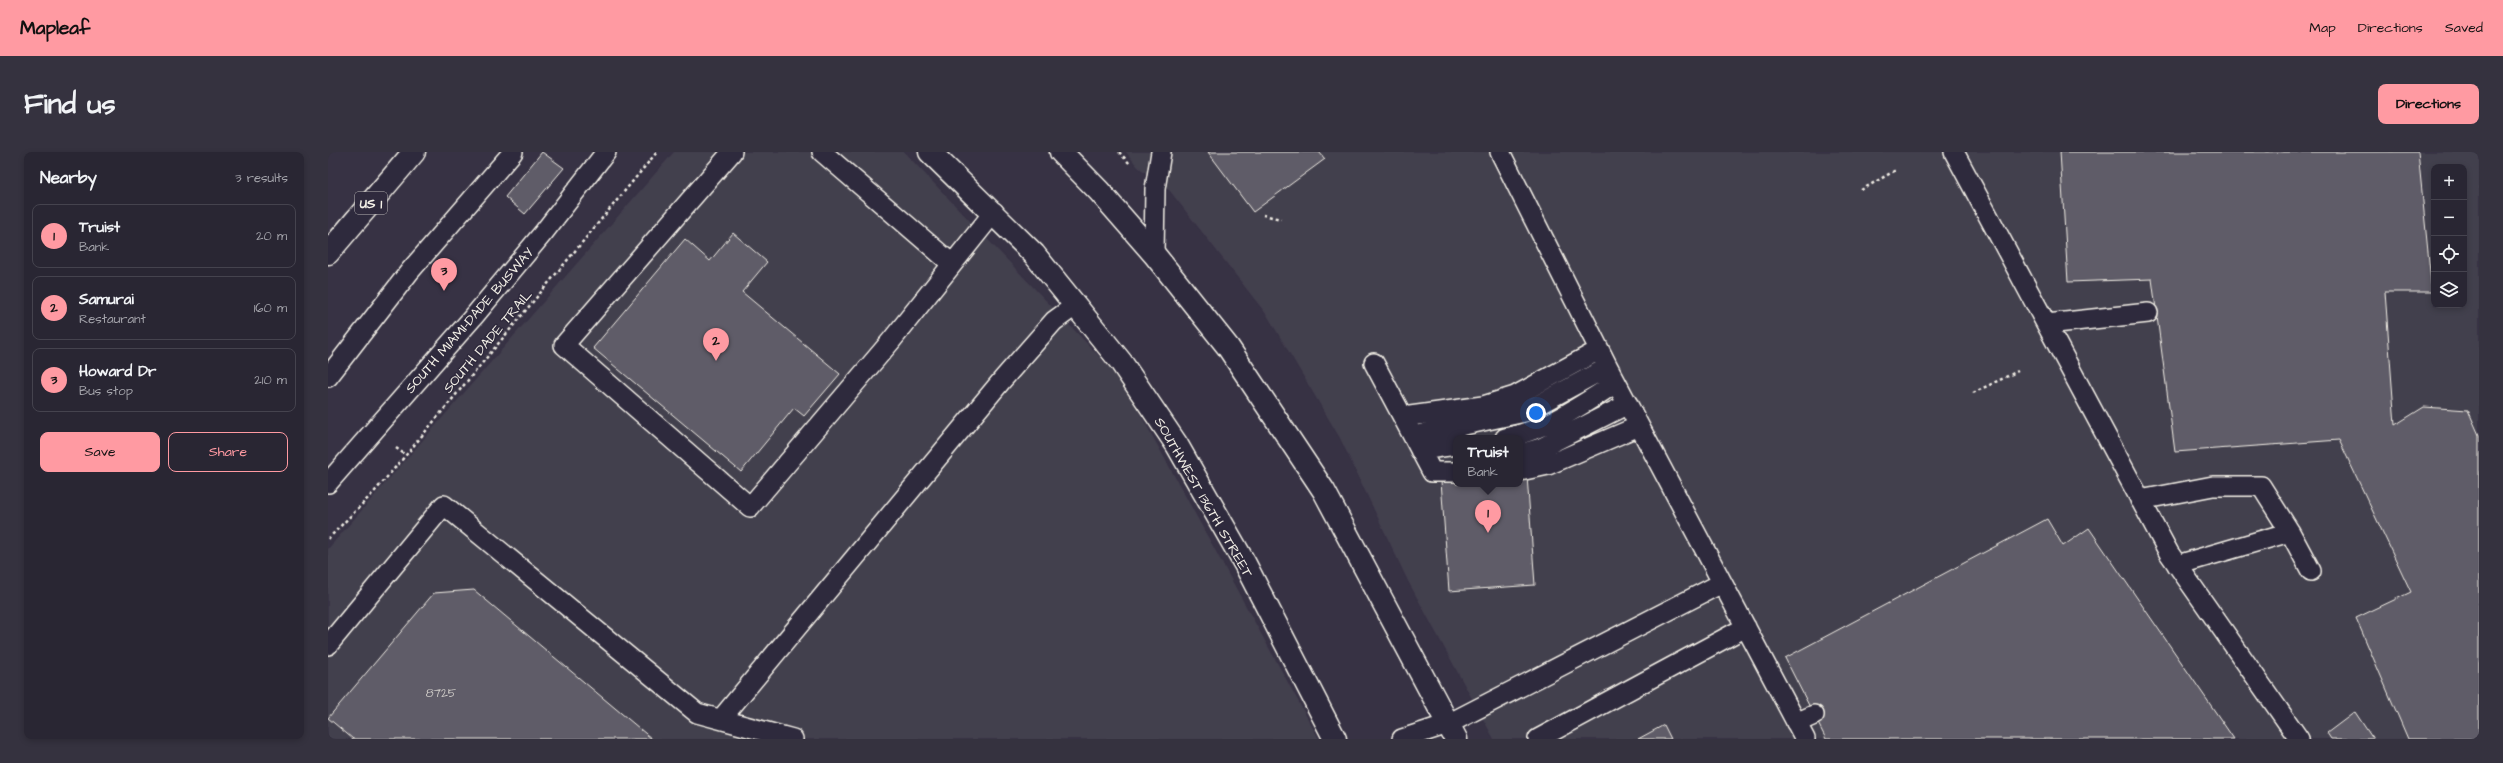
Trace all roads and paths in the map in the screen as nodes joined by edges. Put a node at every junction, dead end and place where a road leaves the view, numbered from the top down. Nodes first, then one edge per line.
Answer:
1 (414, 152) edge
2 (514, 152) edge
3 (606, 152) edge
4 (657, 152) edge
5 (732, 152) edge
6 (822, 152) edge
7 (930, 152) edge
8 (1061, 152) edge
9 (1161, 152) edge
10 (1500, 152) edge
11 (1958, 154) edge
12 (1896, 170) dead end
13 (1861, 190) dead end
14 (994, 212) junction
15 (1263, 215) dead end
16 (1281, 219) dead end
17 (328, 253) edge
18 (1154, 254) junction
19 (952, 264) junction
20 (1076, 305) junction
21 (2148, 313) dead end
22 (2047, 324) junction
23 (1599, 350) junction
24 (1374, 363) dead end
25 (2018, 371) dead end
26 (1612, 375) junction
27 (328, 377) edge
28 (1973, 393) dead end
29 (1628, 404) junction
30 (1403, 417) junction
31 (1639, 426) junction
32 (1460, 435) edge
33 (1522, 435) edge
34 (1453, 437) edge
35 (393, 445) dead end
36 (1453, 445) edge
37 (1420, 449) junction
38 (1523, 453) edge
39 (406, 455) junction
40 (1453, 458) edge
41 (1523, 470) edge
42 (1453, 472) edge
43 (328, 483) edge
44 (2140, 500) junction
45 (2290, 532) junction
46 (328, 539) edge
47 (2177, 565) junction
48 (2311, 571) dead end
49 (1722, 583) junction
50 (1746, 627) junction
51 (328, 645) edge
52 (1814, 715) dead end
53 (721, 719) junction
54 (1452, 731) edge
55 (1800, 731) edge
56 (793, 739) edge
57 (1335, 739) edge
58 (1402, 739) edge
59 (1538, 739) edge
60 (2299, 739) edge

1 - 17 main road, US 1
2 - 27 lane
3 - 43 lane, SOUTH MIAMI-DADE BUSWAY
4 - 39 path, SOUTH DADE TRAIL
5 - 19 lane
6 - 19 lane
7 - 14 main road, SOUTHWEST 136TH STREET
8 - 18 main road
9 - 18 lane
10 - 23 lane
11 - 22 lane
12 - 13 path
14 - 19 lane
14 - 20 main road, SOUTHWEST 136TH STREET
15 - 16 path
18 - 54 main road
20 - 53 lane
20 - 57 main road, SOUTHWEST 136TH STREET
21 - 22 lane
22 - 44 lane
23 - 26 lane
23 - 30 lane
24 - 30 lane
25 - 28 path
26 - 29 lane
26 - 32 lane
26 - 33 lane
29 - 31 lane
29 - 38 lane
30 - 37 lane
31 - 41 lane
31 - 49 lane
34 - 37 lane
35 - 39 path
36 - 37 lane
37 - 40 lane
37 - 42 lane
39 - 46 path, SOUTH DADE TRAIL
44 - 45 lane
44 - 47 lane
45 - 47 lane
45 - 48 lane
47 - 60 lane
49 - 50 lane
49 - 54 lane
50 - 55 lane
50 - 59 lane
51 - 53 lane
52 - 55 lane
53 - 56 lane
54 - 58 lane

